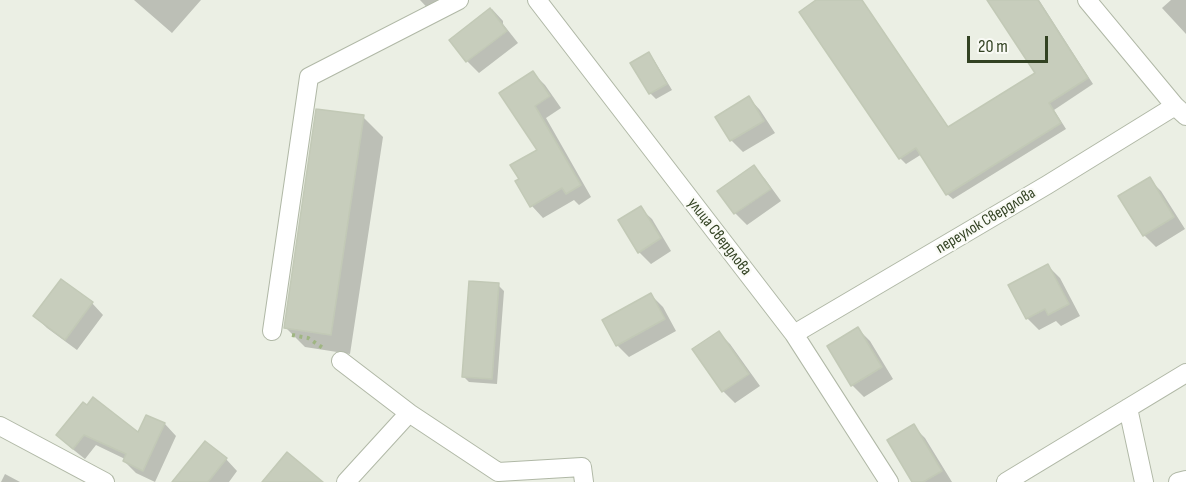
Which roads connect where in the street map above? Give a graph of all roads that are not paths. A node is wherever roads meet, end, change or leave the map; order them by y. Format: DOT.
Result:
graph roads {
  1 [pos="459,0"];
  2 [pos="537,0"];
  3 [pos="1087,0"];
  4 [pos="1181,111"];
  5 [pos="272,331"];
  6 [pos="794,334"];
  7 [pos="341,361"];
  8 [pos="1186,373"];
  9 [pos="1128,408"];
  10 [pos="409,413"];
  11 [pos="0,426"];
  12 [pos="1186,480"];
  13 [pos="105,482"];
  14 [pos="346,482"];
  15 [pos="584,482"];
  16 [pos="889,482"];
  17 [pos="1006,482"];
  18 [pos="1144,482"];
  19 [pos="1178,482"];
  1 -- 5 [label="street"];
  2 -- 6 [label="street, улица Свердлова"];
  3 -- 4 [label="street, переулок Свердлова"];
  4 -- 6 [label="street, переулок Свердлова"];
  6 -- 16 [label="street, улица Свердлова"];
  7 -- 10 [label="street"];
  8 -- 9 [label="street"];
  9 -- 17 [label="street"];
  9 -- 18 [label="street"];
  10 -- 14 [label="street"];
  10 -- 15 [label="street"];
  11 -- 13 [label="street"];
  12 -- 19 [label="street"];
}
